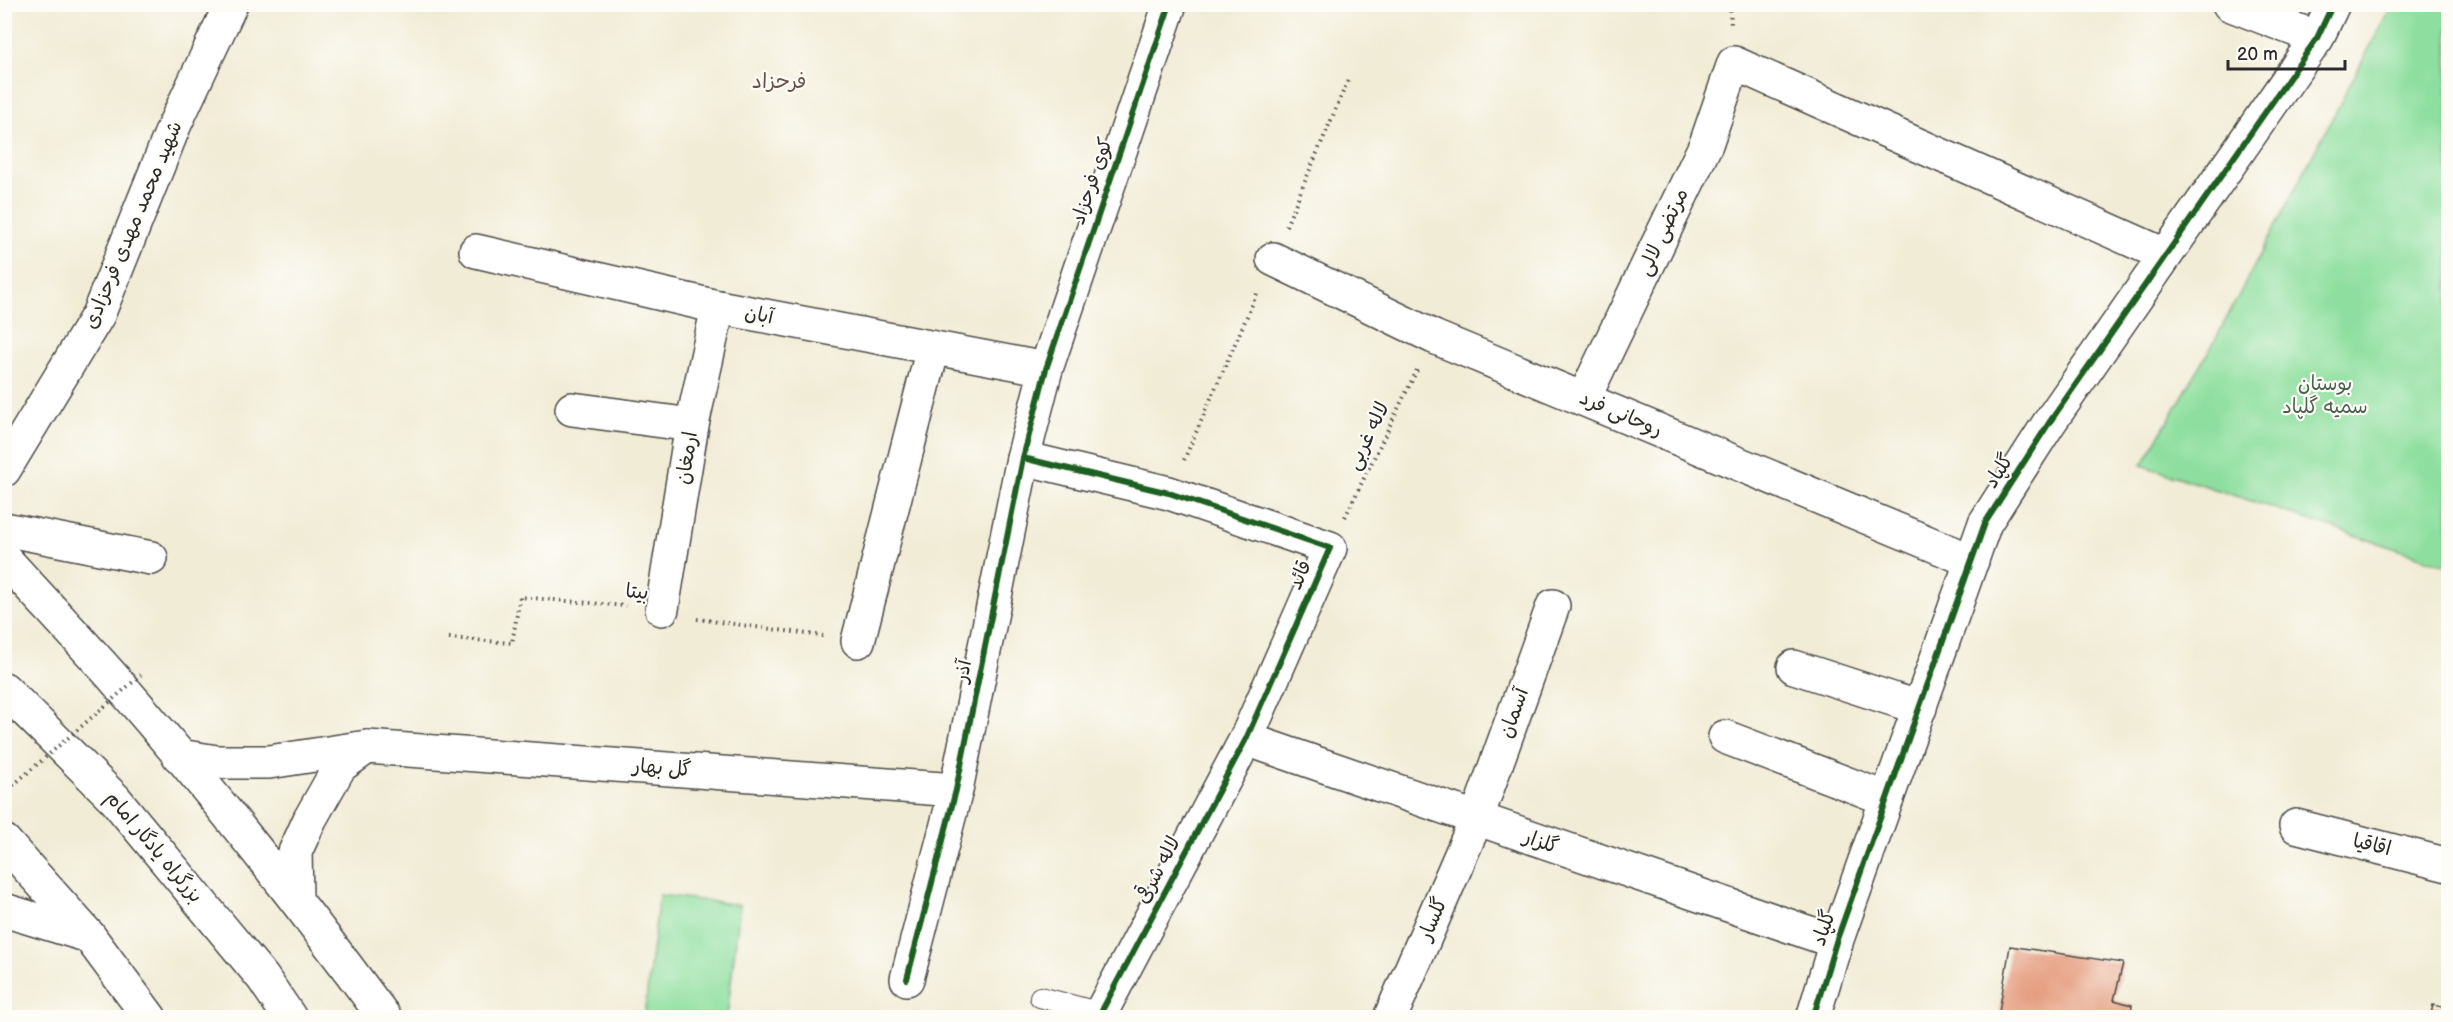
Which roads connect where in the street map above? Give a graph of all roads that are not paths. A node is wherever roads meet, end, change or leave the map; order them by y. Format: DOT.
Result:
graph roads {
  1 [pos="231,4"];
  2 [pos="1170,4"];
  3 [pos="2229,4"];
  4 [pos="2333,4"];
  5 [pos="2317,38"];
  6 [pos="476,251"];
  7 [pos="2165,255"];
  8 [pos="1273,259"];
  9 [pos="718,308"];
  10 [pos="933,348"];
  11 [pos="1046,369"];
  12 [pos="1584,398"];
  13 [pos="572,410"];
  14 [pos="692,426"];
  15 [pos="1023,458"];
  16 [pos="4,470"];
  17 [pos="4,529"];
  18 [pos="4,558"];
  19 [pos="151,558"];
  20 [pos="1972,561"];
  21 [pos="1553,606"];
  22 [pos="662,609"];
  23 [pos="858,641"];
  24 [pos="1794,667"];
  25 [pos="4,689"];
  26 [pos="1920,708"];
  27 [pos="1725,737"];
  28 [pos="1246,739"];
  29 [pos="367,747"];
  30 [pos="179,756"];
  31 [pos="956,790"];
  32 [pos="1887,799"];
  33 [pos="1476,820"];
  34 [pos="2296,826"];
  35 [pos="4,841"];
  36 [pos="2448,865"];
  37 [pos="296,898"];
  38 [pos="4,910"];
  39 [pos="89,936"];
  40 [pos="1836,942"];
  41 [pos="907,980"];
  42 [pos="1040,997"];
  43 [pos="1100,1015"];
  44 [pos="150,1017"];
  45 [pos="290,1017"];
  46 [pos="385,1017"];
  47 [pos="1390,1017"];
  48 [pos="1813,1017"];
  1 -- 16 [label="main road, شهید محمد مهدی فرحزادی"];
  2 -- 11 [label="main road, کوی فرحزاد"];
  3 -- 5 [label="main road"];
  4 -- 5 [label="main road, گلپاد"];
  5 -- 7 [label="main road, گلپاد"];
  6 -- 9 [label="main road, آبان"];
  7 -- 12 [label="main road, مرتضی لالی"];
  7 -- 20 [label="main road, گلپاد"];
  8 -- 12 [label="main road, روحانی فرد"];
  9 -- 10 [label="main road, آبان"];
  9 -- 14 [label="main road, ارمغان"];
  10 -- 11 [label="main road, آبان"];
  10 -- 23 [label="main road"];
  11 -- 15 [label="main road, آذر"];
  12 -- 20 [label="main road, روحانی فرد"];
  13 -- 14 [label="main road"];
  14 -- 22 [label="main road, ارمغان"];
  15 -- 28 [label="main road, قائد"];
  15 -- 31 [label="main road, آذر"];
  17 -- 19 [label="main road"];
  18 -- 30 [label="main road"];
  20 -- 26 [label="main road, گلپاد"];
  21 -- 33 [label="main road, آسمان"];
  24 -- 26 [label="main road"];
  25 -- 45 [label="main road, بزرگراه یادگار امام"];
  26 -- 32 [label="main road, گلپاد"];
  27 -- 32 [label="main road"];
  28 -- 33 [label="main road, گلزار"];
  28 -- 43 [label="main road, لاله شرقی"];
  29 -- 30 [label="main road, گل بهار"];
  29 -- 31 [label="main road, گل بهار"];
  29 -- 37 [label="main road"];
  30 -- 37 [label="main road"];
  31 -- 41 [label="main road, آذر"];
  32 -- 40 [label="main road, گلپاد"];
  33 -- 40 [label="main road, گلزار"];
  33 -- 47 [label="main road, گلسار"];
  34 -- 36 [label="main road, اقاقیا"];
  35 -- 39 [label="main road"];
  37 -- 46 [label="main road"];
  38 -- 39 [label="main road"];
  39 -- 44 [label="main road"];
  40 -- 48 [label="main road, گلپاد"];
  42 -- 43 [label="lane"];
}
